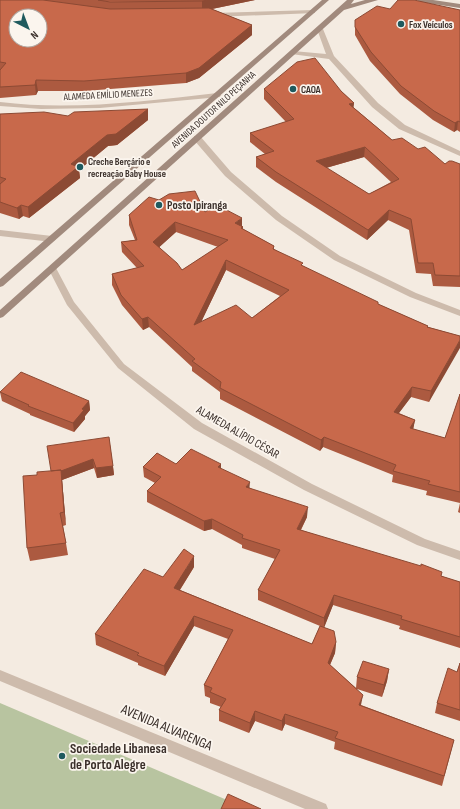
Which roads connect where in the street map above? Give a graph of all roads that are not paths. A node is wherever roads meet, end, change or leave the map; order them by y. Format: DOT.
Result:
graph roads {
  1 [pos="326,0"];
  2 [pos="351,0"];
  3 [pos="375,0"];
  4 [pos="420,0"];
  5 [pos="454,0"];
  6 [pos="319,3"];
  7 [pos="460,5"];
  8 [pos="313,12"];
  9 [pos="338,12"];
  10 [pos="206,15"];
  11 [pos="320,28"];
  12 [pos="293,53"];
  13 [pos="331,57"];
  14 [pos="217,95"];
  15 [pos="0,104"];
  16 [pos="197,138"];
  17 [pos="460,154"];
  18 [pos="0,234"];
  19 [pos="52,239"];
  20 [pos="52,268"];
  21 [pos="0,284"];
  22 [pos="460,313"];
  23 [pos="0,315"];
  24 [pos="460,556"];
  25 [pos="0,675"];
  26 [pos="321,809"];
  1 -- 6 [label="main road, AVENIDA DOUTOR NILO PEÇANHA"];
  2 -- 9 [label="main road, AVENIDA DOUTOR NILO PEÇANHA"];
  3 -- 9 [label="main road"];
  4 -- 7 [label="main road"];
  5 -- 7 [label="main road"];
  6 -- 8 [label="main road, AVENIDA DOUTOR NILO PEÇANHA"];
  8 -- 10 [label="street"];
  8 -- 14 [label="main road, AVENIDA DOUTOR NILO PEÇANHA"];
  9 -- 11 [label="main road, AVENIDA DOUTOR NILO PEÇANHA"];
  11 -- 12 [label="main road, AVENIDA DOUTOR NILO PEÇANHA"];
  11 -- 13 [label="street"];
  12 -- 13 [label="street"];
  12 -- 16 [label="main road, AVENIDA DOUTOR NILO PEÇANHA"];
  13 -- 17 [label="street"];
  14 -- 15 [label="street, ALAMEDA EMÍLIO MENEZES"];
  14 -- 19 [label="main road, AVENIDA DOUTOR NILO PEÇANHA"];
  16 -- 20 [label="main road, AVENIDA DOUTOR NILO PEÇANHA"];
  16 -- 22 [label="street"];
  18 -- 19 [label="street"];
  19 -- 21 [label="main road, AVENIDA DOUTOR NILO PEÇANHA"];
  20 -- 23 [label="main road, AVENIDA DOUTOR NILO PEÇANHA"];
  20 -- 24 [label="street, ALAMEDA ALÍPIO CÉSAR"];
  25 -- 26 [label="street, AVENIDA ALVARENGA"];
}
